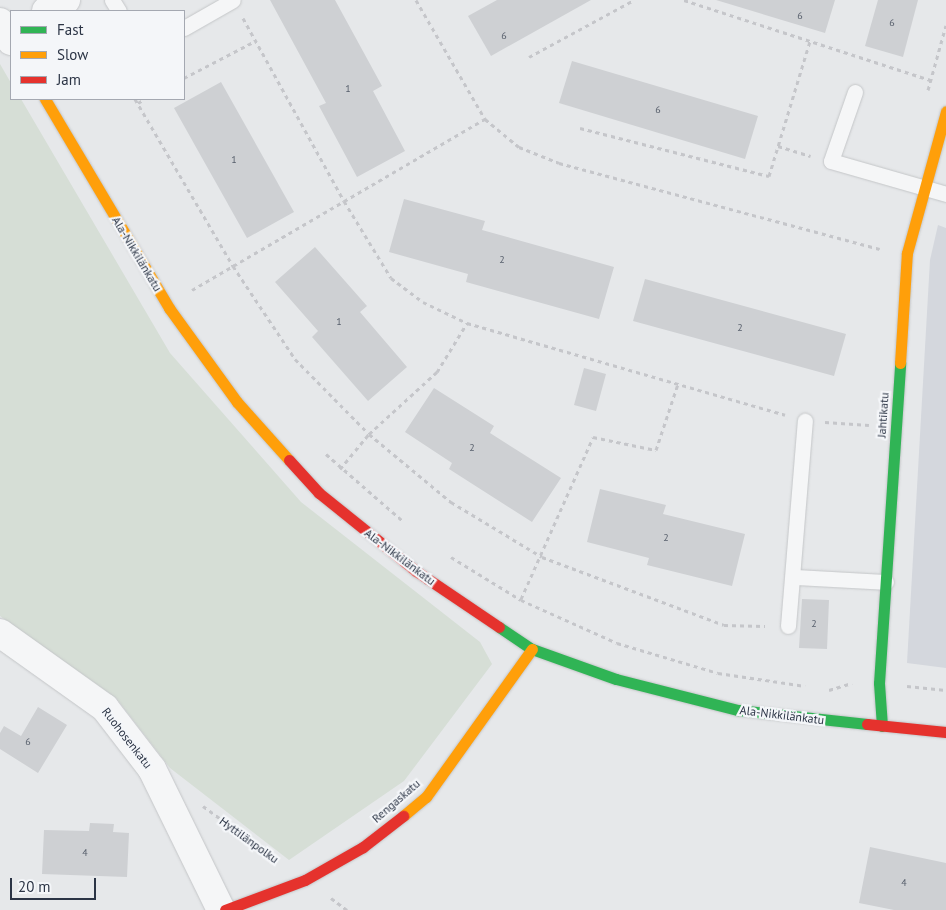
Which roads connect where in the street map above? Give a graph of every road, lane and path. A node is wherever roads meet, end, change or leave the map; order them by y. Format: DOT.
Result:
graph roads {
  1 [pos="66,0"];
  2 [pos="233,0"];
  3 [pos="416,0"];
  4 [pos="634,0"];
  5 [pos="684,0"];
  6 [pos="48,10"];
  7 [pos="185,27"];
  8 [pos="255,41"];
  9 [pos="810,41"];
  10 [pos="529,57"];
  11 [pos="185,77"];
  12 [pos="930,80"];
  13 [pos="855,92"];
  14 [pos="46,100"];
  15 [pos="136,100"];
  16 [pos="143,100"];
  17 [pos="138,103"];
  18 [pos="946,111"];
  19 [pos="485,118"];
  20 [pos="580,128"];
  21 [pos="778,146"];
  22 [pos="831,161"];
  23 [pos="925,189"];
  24 [pos="946,194"];
  25 [pos="344,201"];
  26 [pos="888,252"];
  27 [pos="233,266"];
  28 [pos="185,283"];
  29 [pos="190,292"];
  30 [pos="196,299"];
  31 [pos="468,323"];
  32 [pos="678,384"];
  33 [pos="805,421"];
  34 [pos="878,426"];
  35 [pos="369,434"];
  36 [pos="319,447"];
  37 [pos="340,468"];
  38 [pos="407,524"];
  39 [pos="446,554"];
  40 [pos="542,557"];
  41 [pos="794,577"];
  42 [pos="886,582"];
  43 [pos="520,600"];
  44 [pos="788,626"];
  45 [pos="0,633"];
  46 [pos="532,649"];
  47 [pos="879,683"];
  48 [pos="812,687"];
  49 [pos="821,688"];
  50 [pos="946,690"];
  51 [pos="882,726"];
  52 [pos="946,732"];
  53 [pos="200,804"];
  54 [pos="305,880"];
  55 [pos="221,910"];
  56 [pos="225,910"];
  57 [pos="347,910"];
  1 -- 6 [label="street"];
  2 -- 7 [label="lane"];
  2 -- 8 [label="path"];
  3 -- 19 [label="path"];
  4 -- 10 [label="path"];
  5 -- 9 [label="path"];
  8 -- 11 [label="path"];
  8 -- 25 [label="path"];
  9 -- 12 [label="path"];
  9 -- 21 [label="path"];
  13 -- 22 [label="lane"];
  14 -- 46 [label="street, Ala-Nikkilänkatu"];
  15 -- 17 [label="path"];
  16 -- 17 [label="path"];
  17 -- 27 [label="path"];
  18 -- 23 [label="street, Jahtikatu"];
  19 -- 25 [label="path"];
  19 -- 26 [label="path"];
  20 -- 21 [label="path"];
  21 -- 22 [label="path"];
  22 -- 23 [label="lane"];
  23 -- 24 [label="lane"];
  23 -- 42 [label="street, Jahtikatu"];
  25 -- 27 [label="path"];
  25 -- 31 [label="path"];
  27 -- 29 [label="path"];
  27 -- 35 [label="path"];
  28 -- 29 [label="path"];
  29 -- 30 [label="path"];
  31 -- 32 [label="path"];
  31 -- 35 [label="path"];
  32 -- 33 [label="path"];
  32 -- 40 [label="path"];
  33 -- 34 [label="path"];
  33 -- 41 [label="lane"];
  35 -- 37 [label="path"];
  35 -- 40 [label="path"];
  36 -- 37 [label="path"];
  37 -- 38 [label="path"];
  39 -- 43 [label="path"];
  40 -- 43 [label="path"];
  40 -- 44 [label="path"];
  41 -- 42 [label="lane"];
  41 -- 44 [label="lane"];
  42 -- 47 [label="street, Jahtikatu"];
  43 -- 48 [label="path"];
  45 -- 55 [label="street, Ruohosenkatu"];
  46 -- 51 [label="street, Ala-Nikkilänkatu"];
  46 -- 54 [label="street, Rengaskatu"];
  47 -- 49 [label="path"];
  47 -- 50 [label="path"];
  47 -- 51 [label="street, Jahtikatu"];
  51 -- 52 [label="street, Ala-Nikkilänkatu"];
  53 -- 54 [label="path, Hyttilänpolku"];
  54 -- 56 [label="street, Rengaskatu"];
  54 -- 57 [label="path, Hyttilänpolku"];
}
